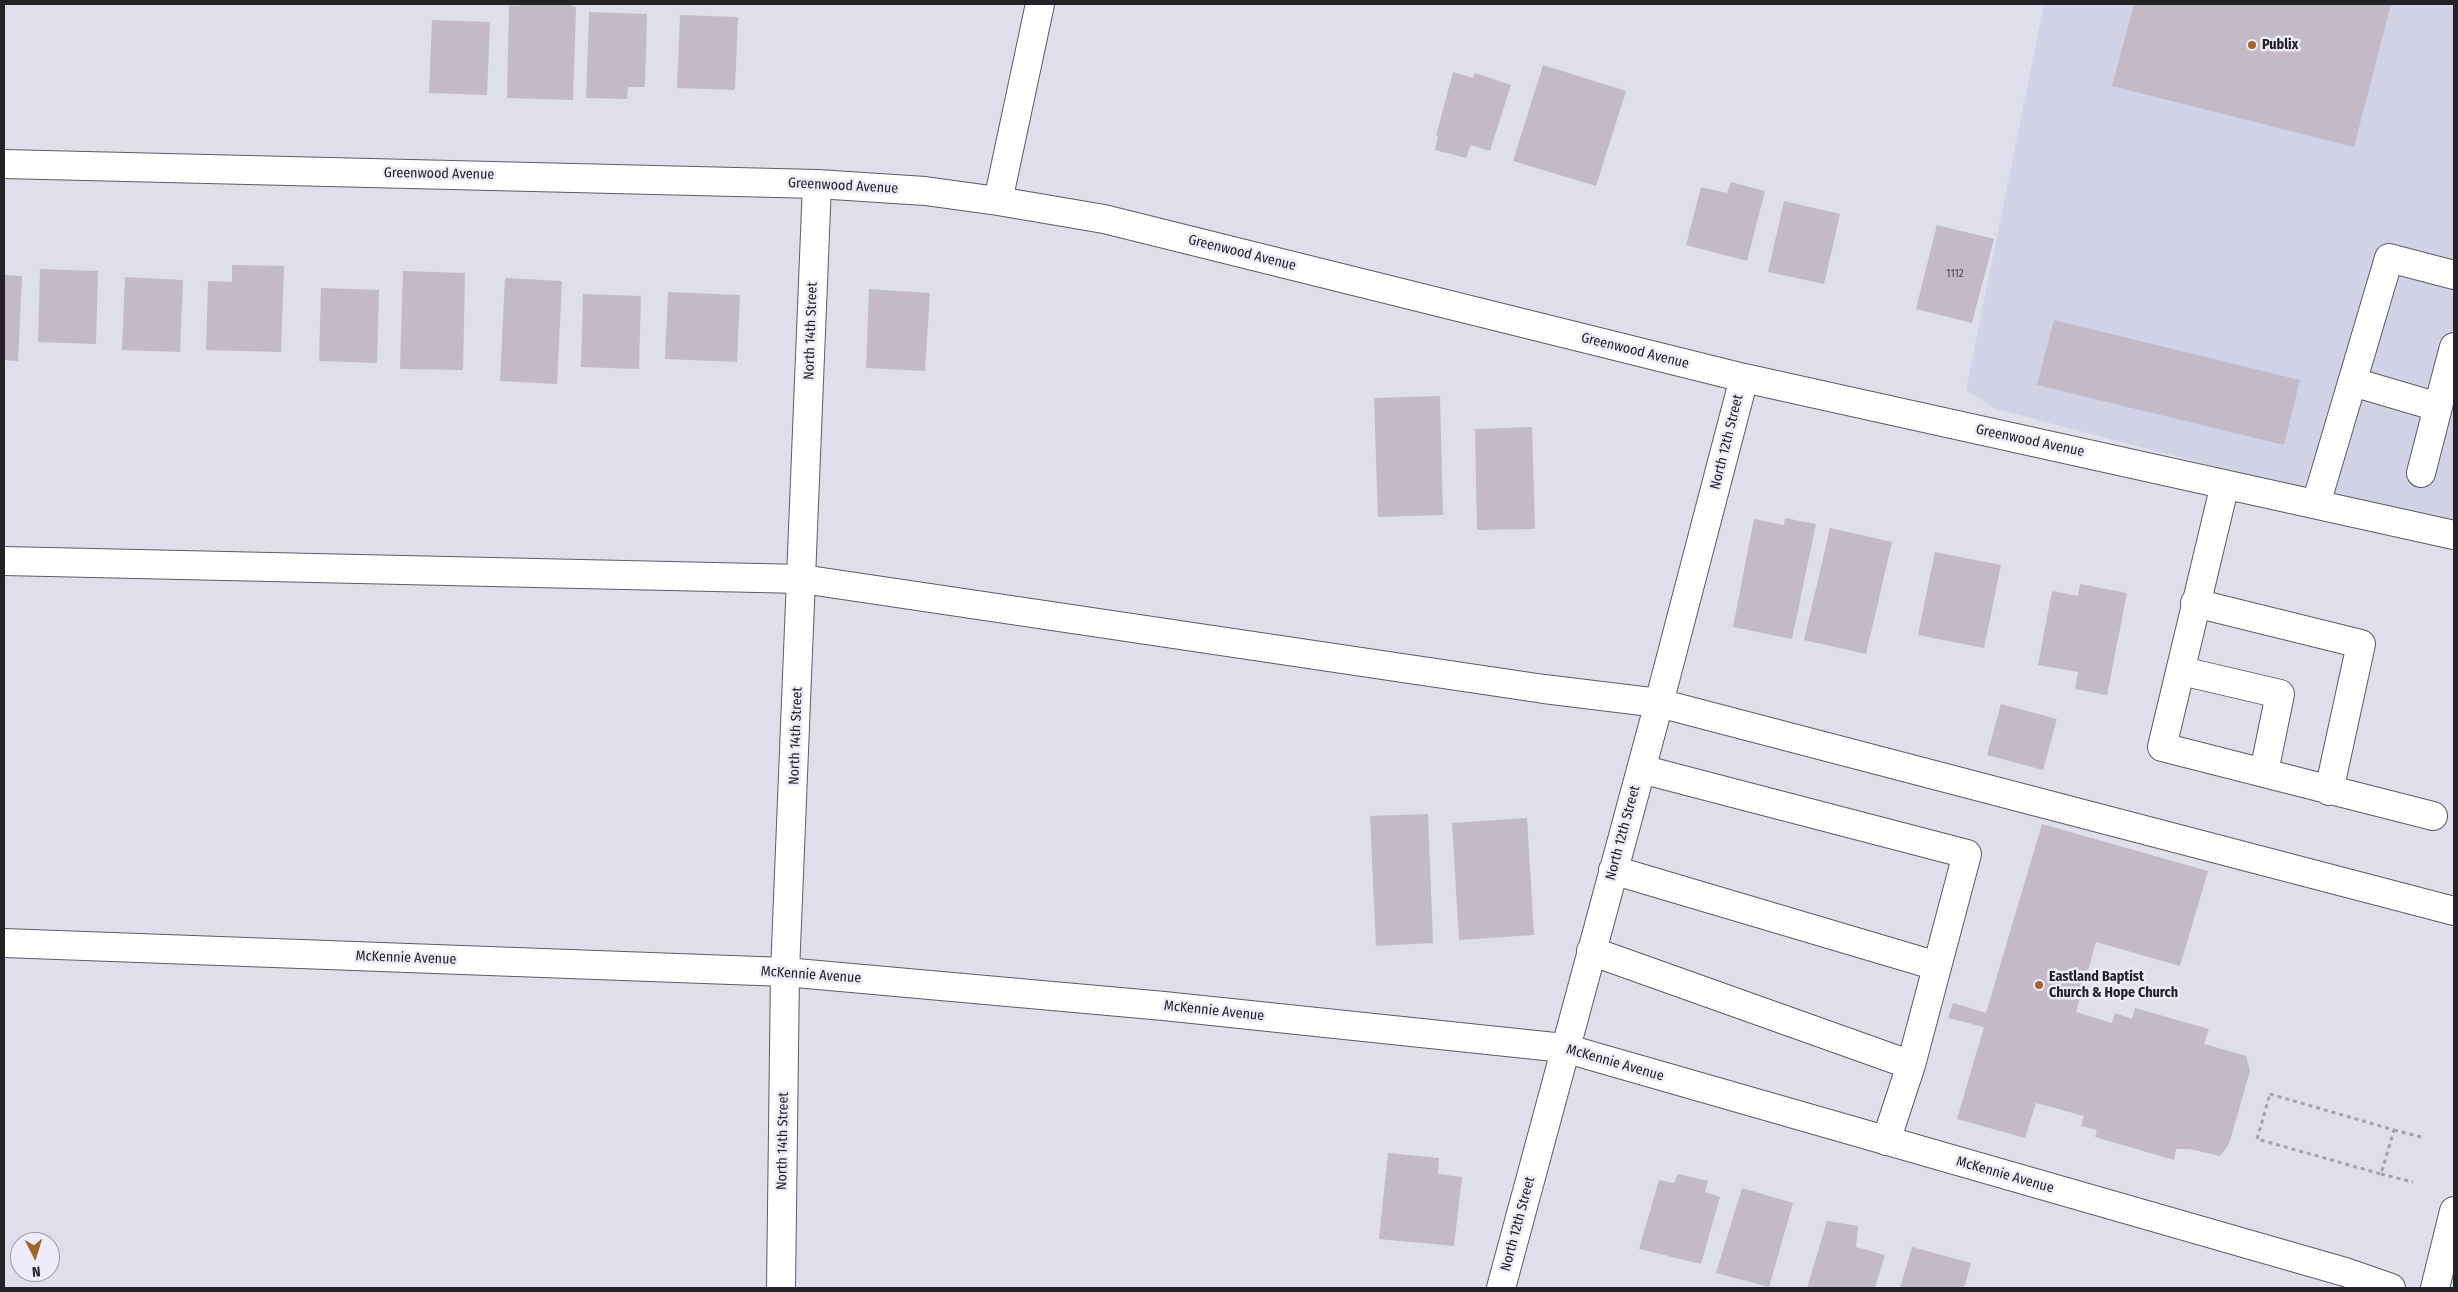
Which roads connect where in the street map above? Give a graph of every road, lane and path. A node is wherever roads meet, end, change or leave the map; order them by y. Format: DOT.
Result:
graph roads {
  1 [pos="1040,4"];
  2 [pos="4,164"];
  3 [pos="817,184"];
  4 [pos="998,201"];
  5 [pos="2454,275"];
  6 [pos="2454,347"];
  7 [pos="1744,378"];
  8 [pos="2353,382"];
  9 [pos="2438,407"];
  10 [pos="2421,473"];
  11 [pos="2225,484"];
  12 [pos="2316,504"];
  13 [pos="2454,535"];
  14 [pos="4,562"];
  15 [pos="802,579"];
  16 [pos="2195,604"];
  17 [pos="2182,671"];
  18 [pos="1659,703"];
  19 [pos="1641,769"];
  20 [pos="2264,772"];
  21 [pos="2329,791"];
  22 [pos="2433,816"];
  23 [pos="1613,870"];
  24 [pos="2454,911"];
  25 [pos="4,943"];
  26 [pos="1591,951"];
  27 [pos="1937,966"];
  28 [pos="786,972"];
  29 [pos="1564,1048"];
  30 [pos="1911,1064"];
  31 [pos="2394,1130"];
  32 [pos="2425,1138"];
  33 [pos="1886,1140"];
  34 [pos="2381,1174"];
  35 [pos="2413,1182"];
  36 [pos="2454,1212"];
  37 [pos="781,1288"];
  38 [pos="1501,1288"];
  39 [pos="2391,1288"];
  40 [pos="2435,1288"];
  1 -- 4 [label="street"];
  2 -- 3 [label="street, Greenwood Avenue"];
  3 -- 4 [label="street, Greenwood Avenue"];
  3 -- 15 [label="street, North 14th Street"];
  4 -- 7 [label="street, Greenwood Avenue"];
  5 -- 8 [label="street"];
  6 -- 9 [label="street"];
  7 -- 11 [label="street, Greenwood Avenue"];
  7 -- 18 [label="street, North 12th Street"];
  8 -- 9 [label="street"];
  8 -- 12 [label="street"];
  9 -- 10 [label="street"];
  11 -- 12 [label="street, Greenwood Avenue"];
  11 -- 16 [label="street"];
  12 -- 13 [label="street, Greenwood Avenue"];
  14 -- 15 [label="street"];
  15 -- 18 [label="street"];
  15 -- 28 [label="street, North 14th Street"];
  16 -- 17 [label="street"];
  16 -- 21 [label="street"];
  17 -- 20 [label="street"];
  17 -- 20 [label="street"];
  18 -- 19 [label="street, North 12th Street"];
  18 -- 24 [label="street"];
  19 -- 23 [label="street, North 12th Street"];
  19 -- 27 [label="street"];
  20 -- 21 [label="street"];
  21 -- 22 [label="street"];
  23 -- 26 [label="street, North 12th Street"];
  23 -- 27 [label="street"];
  25 -- 28 [label="street, McKennie Avenue"];
  26 -- 29 [label="street, North 12th Street"];
  26 -- 30 [label="street"];
  27 -- 30 [label="street"];
  28 -- 29 [label="street, McKennie Avenue"];
  28 -- 37 [label="street, North 14th Street"];
  29 -- 33 [label="street, McKennie Avenue"];
  29 -- 38 [label="street, North 12th Street"];
  30 -- 33 [label="street"];
  31 -- 32 [label="path"];
  31 -- 34 [label="path"];
  31 -- 34 [label="path"];
  33 -- 39 [label="street, McKennie Avenue"];
  34 -- 35 [label="path"];
  36 -- 40 [label="street"];
}
